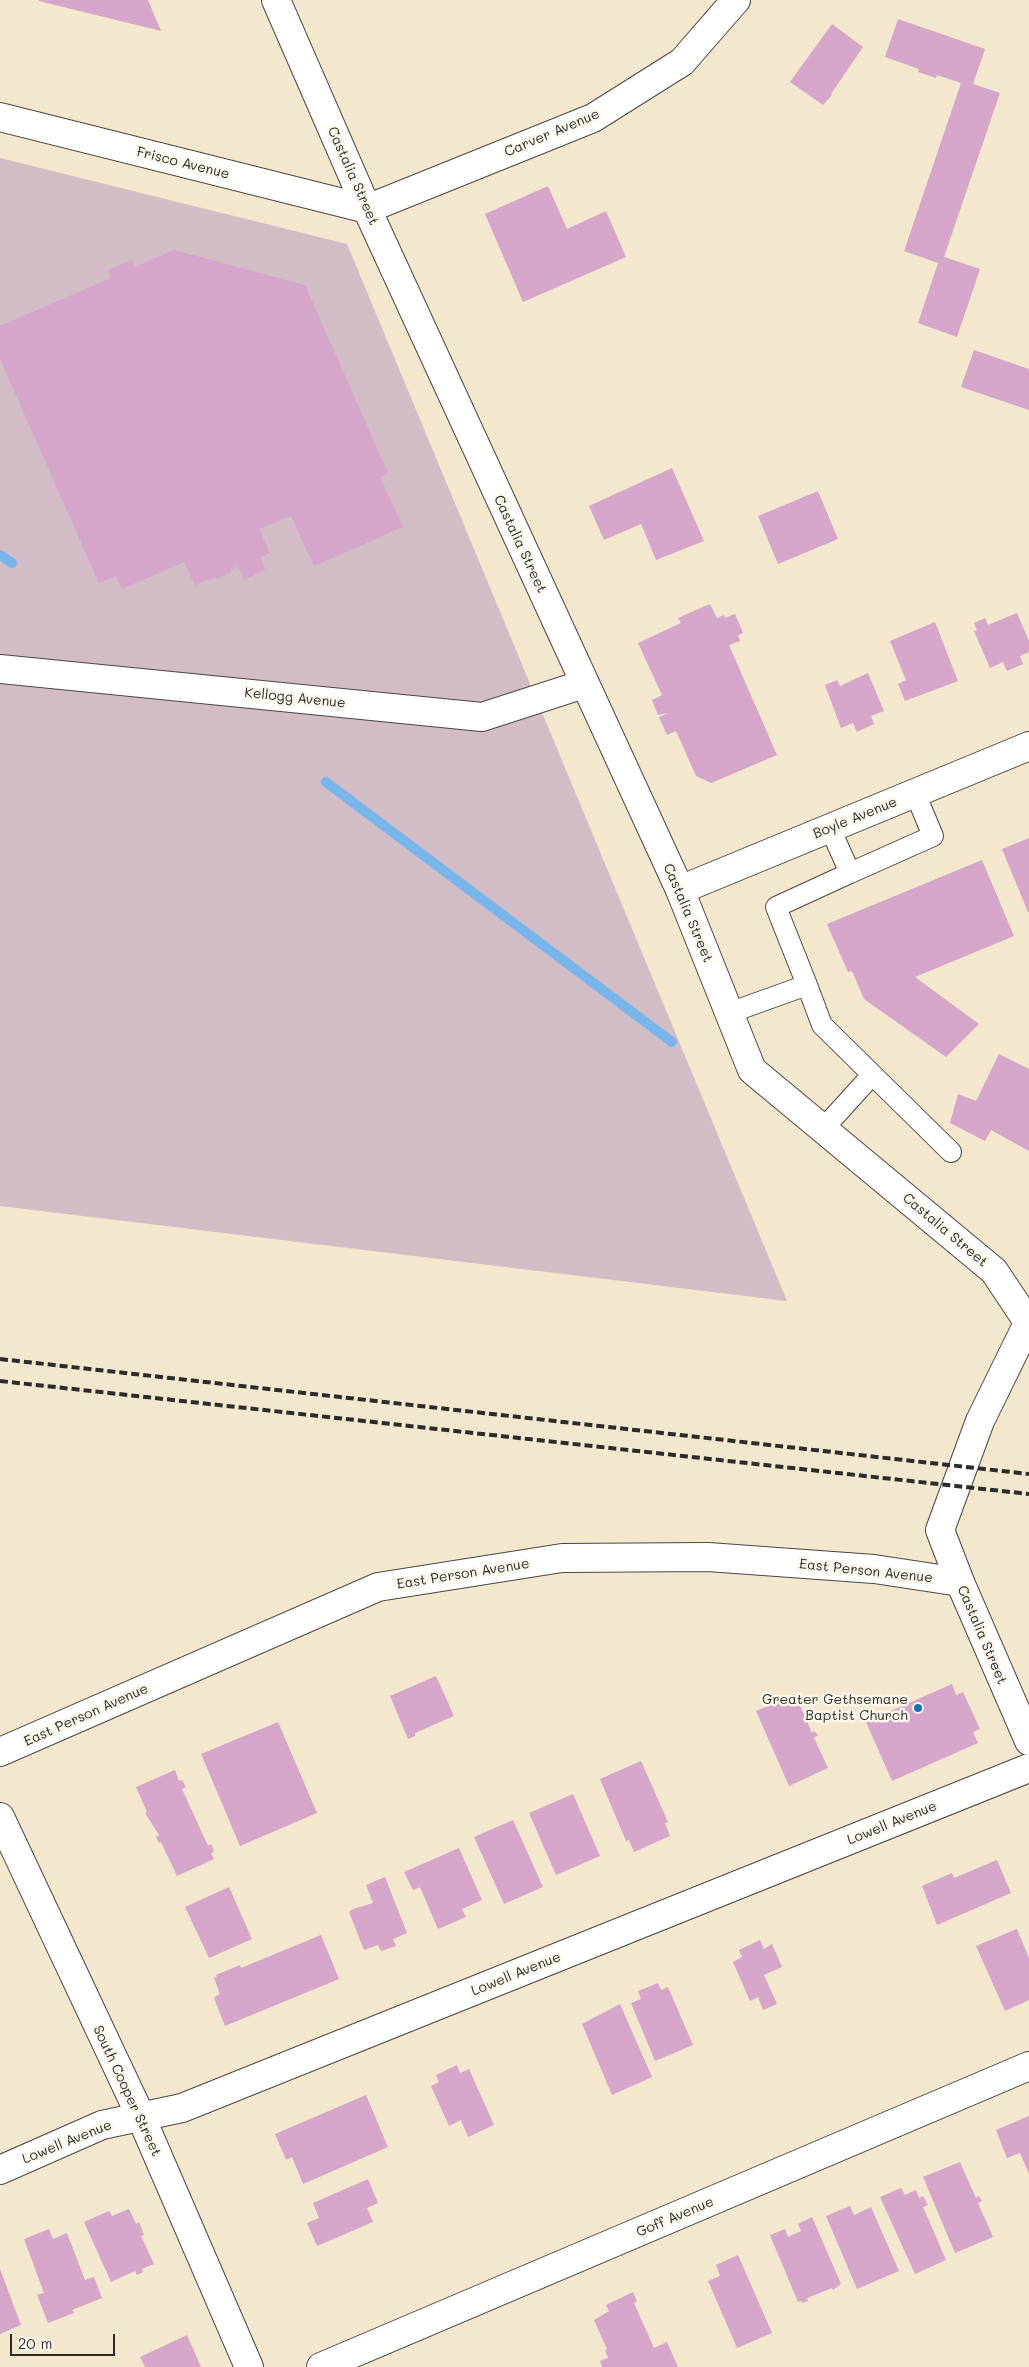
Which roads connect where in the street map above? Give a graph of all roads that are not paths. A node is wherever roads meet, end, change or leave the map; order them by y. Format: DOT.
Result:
graph roads {
  1 [pos="276,0"];
  2 [pos="736,0"];
  3 [pos="0,117"];
  4 [pos="367,209"];
  5 [pos="0,669"];
  6 [pos="584,684"];
  7 [pos="1029,746"];
  8 [pos="915,794"];
  9 [pos="830,828"];
  10 [pos="850,873"];
  11 [pos="680,890"];
  12 [pos="807,985"];
  13 [pos="729,1013"];
  14 [pos="872,1075"];
  15 [pos="823,1129"];
  16 [pos="951,1152"];
  17 [pos="1029,1321"];
  18 [pos="960,1582"];
  19 [pos="1029,1742"];
  20 [pos="0,1752"];
  21 [pos="1029,1768"];
  22 [pos="0,1817"];
  23 [pos="1029,2066"];
  24 [pos="141,2117"];
  25 [pos="0,2170"];
  26 [pos="249,2367"];
  27 [pos="321,2367"];
  1 -- 4 [label="street, Castalia Street"];
  2 -- 4 [label="street, Carver Avenue"];
  3 -- 4 [label="street, Frisco Avenue"];
  4 -- 6 [label="street, Castalia Street"];
  5 -- 6 [label="street, Kellogg Avenue"];
  6 -- 11 [label="street, Castalia Street"];
  7 -- 8 [label="street, Boyle Avenue"];
  8 -- 9 [label="street, Boyle Avenue"];
  8 -- 10 [label="lane"];
  9 -- 10 [label="lane"];
  9 -- 11 [label="street, Boyle Avenue"];
  10 -- 12 [label="lane"];
  11 -- 13 [label="street, Castalia Street"];
  12 -- 13 [label="lane"];
  12 -- 14 [label="lane"];
  13 -- 15 [label="street, Castalia Street"];
  14 -- 15 [label="lane"];
  14 -- 16 [label="lane"];
  15 -- 17 [label="street, Castalia Street"];
  17 -- 18 [label="street, Castalia Street"];
  18 -- 19 [label="street, Castalia Street"];
  18 -- 20 [label="street, East Person Avenue"];
  21 -- 24 [label="street, Lowell Avenue"];
  22 -- 24 [label="street, South Cooper Street"];
  23 -- 27 [label="street, Goff Avenue"];
  24 -- 25 [label="street, Lowell Avenue"];
  24 -- 26 [label="street, South Cooper Street"];
}
